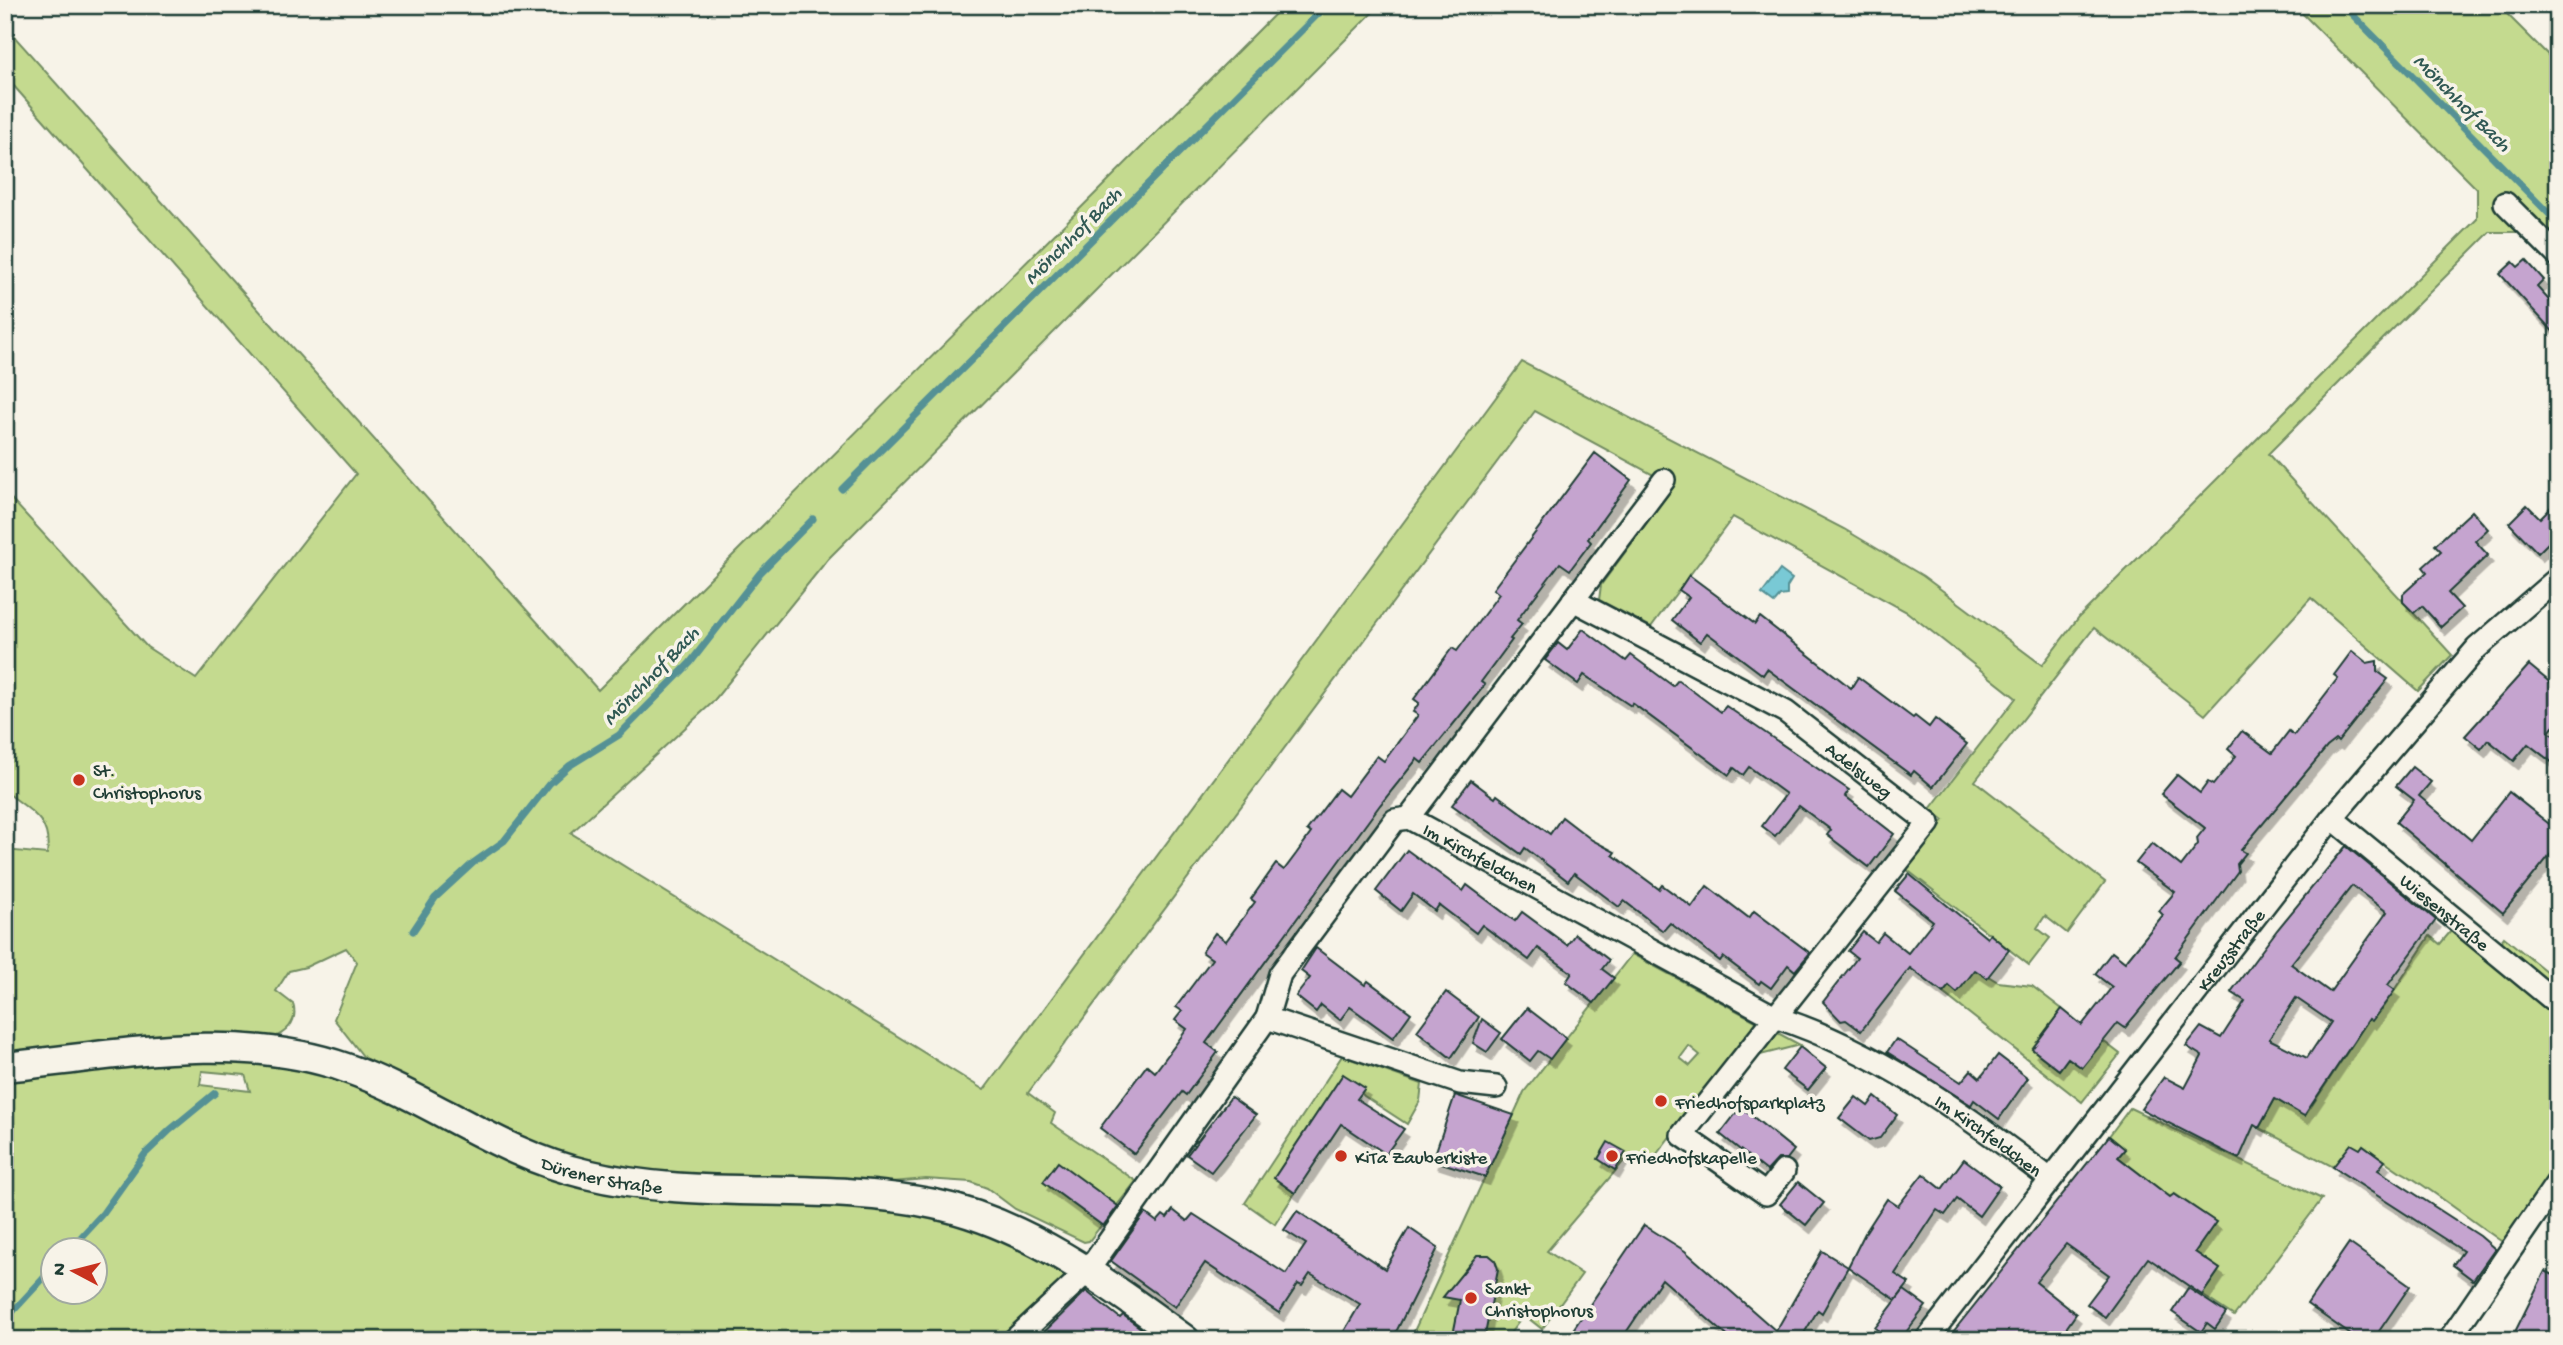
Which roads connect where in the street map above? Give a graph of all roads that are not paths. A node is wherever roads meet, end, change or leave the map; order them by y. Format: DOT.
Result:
graph roads {
  1 [pos="2505,203"];
  2 [pos="2558,256"];
  3 [pos="1664,480"];
  4 [pos="2558,578"];
  5 [pos="1573,600"];
  6 [pos="1409,818"];
  7 [pos="2332,818"];
  8 [pos="2558,1004"];
  9 [pos="1774,1017"];
  10 [pos="1268,1018"];
  11 [pos="5,1067"];
  12 [pos="1496,1087"];
  13 [pos="1784,1171"];
  14 [pos="2050,1179"];
  15 [pos="2558,1181"];
  16 [pos="1087,1272"];
  17 [pos="1014,1340"];
  18 [pos="1185,1340"];
  19 [pos="1926,1340"];
  20 [pos="2449,1340"];
  1 -- 2 [label="street"];
  3 -- 5 [label="street"];
  4 -- 7 [label="street, Kreuzstraße"];
  5 -- 6 [label="street"];
  5 -- 9 [label="street, Adelsweg"];
  6 -- 9 [label="street, Im Kirchfeldchen"];
  6 -- 10 [label="street, Im Kirchfeldchen"];
  7 -- 8 [label="street, Wiesenstraße"];
  7 -- 14 [label="street, Kreuzstraße"];
  9 -- 13 [label="street"];
  9 -- 14 [label="street, Im Kirchfeldchen"];
  10 -- 12 [label="street"];
  10 -- 16 [label="street, Im Kirchfeldchen"];
  11 -- 16 [label="street, Dürener Straße"];
  14 -- 19 [label="street, Kreuzstraße"];
  15 -- 20 [label="street"];
  16 -- 17 [label="street, Im Kirchfeldchen"];
  16 -- 18 [label="street, Dürener Straße"];
}
